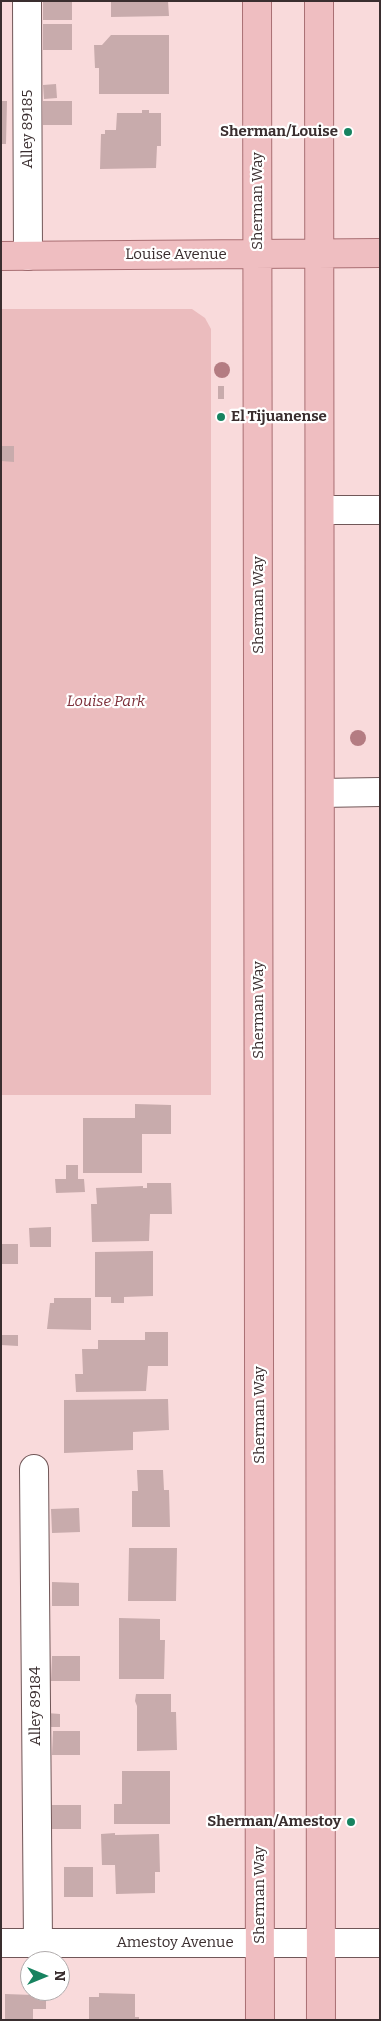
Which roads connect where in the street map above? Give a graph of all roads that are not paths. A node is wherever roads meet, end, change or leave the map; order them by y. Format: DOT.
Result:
graph roads {
  1 [pos="27,1"];
  2 [pos="257,1"];
  3 [pos="319,1"];
  4 [pos="258,254"];
  5 [pos="320,254"];
  6 [pos="380,254"];
  7 [pos="1,256"];
  8 [pos="28,256"];
  9 [pos="320,510"];
  10 [pos="380,510"];
  11 [pos="380,792"];
  12 [pos="320,793"];
  13 [pos="34,1468"];
  14 [pos="1,1943"];
  15 [pos="38,1943"];
  16 [pos="260,1943"];
  17 [pos="321,1943"];
  18 [pos="380,1943"];
  19 [pos="260,2020"];
  20 [pos="321,2020"];
  1 -- 8 [label="street, Alley 89185"];
  2 -- 4 [label="main road, Sherman Way"];
  3 -- 5 [label="main road"];
  4 -- 5 [label="main road, Louise Avenue"];
  4 -- 8 [label="main road, Louise Avenue"];
  4 -- 16 [label="main road, Sherman Way"];
  5 -- 6 [label="main road, Louise Avenue"];
  5 -- 9 [label="main road"];
  7 -- 8 [label="main road, Louise Avenue"];
  9 -- 10 [label="street"];
  9 -- 12 [label="main road"];
  11 -- 12 [label="street"];
  12 -- 17 [label="main road"];
  13 -- 15 [label="street, Alley 89184"];
  14 -- 15 [label="street, Amestoy Avenue"];
  15 -- 16 [label="street, Amestoy Avenue"];
  16 -- 17 [label="street, Amestoy Avenue"];
  16 -- 19 [label="main road, Sherman Way"];
  17 -- 18 [label="street, Amestoy Avenue"];
  17 -- 20 [label="main road"];
}
